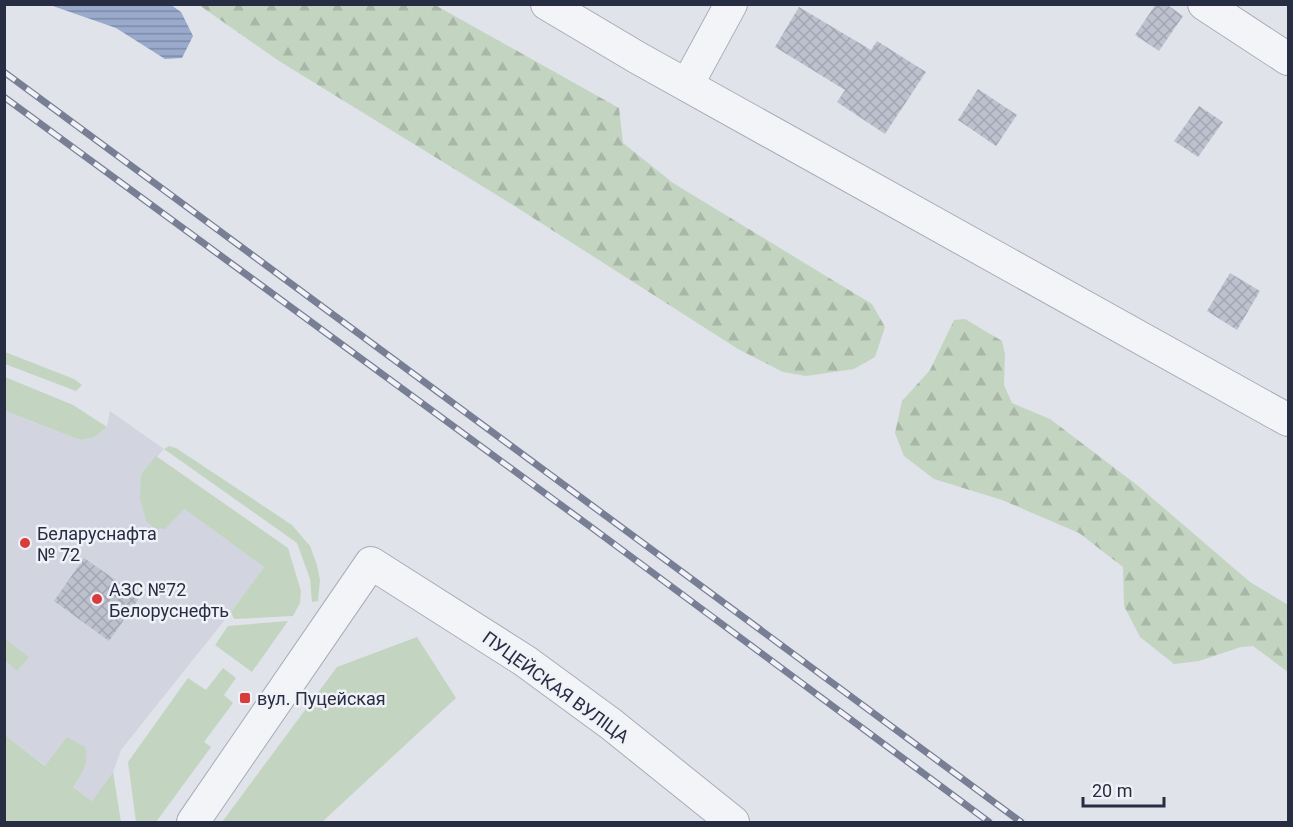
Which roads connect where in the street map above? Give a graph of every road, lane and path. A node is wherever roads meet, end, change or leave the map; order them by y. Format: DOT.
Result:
graph roads {
  1 [pos="547,4"];
  2 [pos="731,4"];
  3 [pos="1204,4"];
  4 [pos="1288,59"];
  5 [pos="687,85"];
  6 [pos="1288,420"];
  7 [pos="193,822"];
  8 [pos="733,822"];
  1 -- 5 [label="street"];
  2 -- 5 [label="street"];
  3 -- 4 [label="street"];
  5 -- 6 [label="street"];
  7 -- 8 [label="street, ПУЦЕЙСКАЯ ВУЛІЦА"];
}
